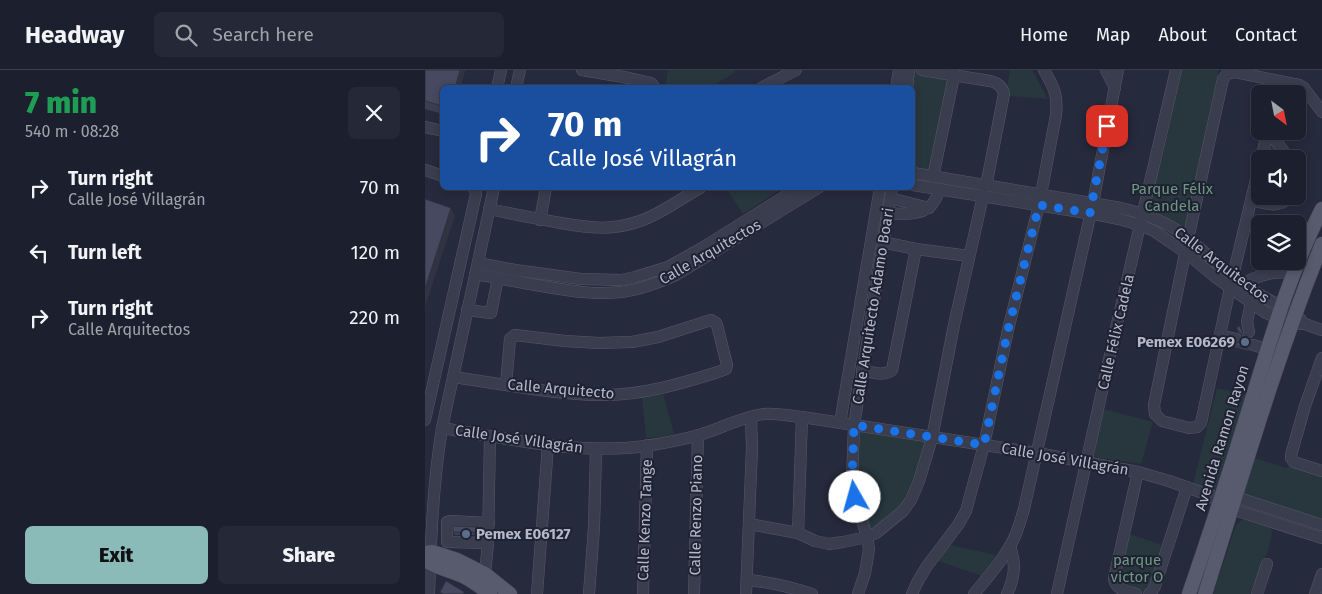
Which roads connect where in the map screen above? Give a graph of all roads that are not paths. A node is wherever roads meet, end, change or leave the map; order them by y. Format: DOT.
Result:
graph roads {
  1 [pos="501,70"];
  2 [pos="520,70"];
  3 [pos="581,70"];
  4 [pos="796,70"];
  5 [pos="899,70"];
  6 [pos="909,70"];
  7 [pos="922,70"];
  8 [pos="1044,70"];
  9 [pos="1106,70"];
  10 [pos="1119,70"];
  11 [pos="1176,70"];
  12 [pos="954,76"];
  13 [pos="498,85"];
  14 [pos="517,85"];
  15 [pos="653,85"];
  16 [pos="767,85"];
  17 [pos="896,85"];
  18 [pos="907,85"];
  19 [pos="1115,88"];
  20 [pos="1322,112"];
  21 [pos="425,127"];
  22 [pos="440,130"];
  23 [pos="1274,140"];
  24 [pos="1283,150"];
  25 [pos="425,170"];
  26 [pos="915,173"];
  27 [pos="440,175"];
  28 [pos="933,177"];
  29 [pos="915,185"];
  30 [pos="939,189"];
  31 [pos="474,190"];
  32 [pos="494,190"];
  33 [pos="546,190"];
  34 [pos="697,190"];
  35 [pos="796,190"];
  36 [pos="814,190"];
  37 [pos="880,190"];
  38 [pos="985,191"];
  39 [pos="891,193"];
  40 [pos="1040,200"];
  41 [pos="1251,200"];
  42 [pos="929,208"];
  43 [pos="1091,208"];
  44 [pos="1322,209"];
  45 [pos="489,210"];
  46 [pos="772,210"];
  47 [pos="887,213"];
  48 [pos="1142,219"];
  49 [pos="540,220"];
  50 [pos="1306,231"];
  51 [pos="1188,239"];
  52 [pos="883,242"];
  53 [pos="1322,244"];
  54 [pos="916,249"];
  55 [pos="1185,252"];
  56 [pos="969,256"];
  57 [pos="476,268"];
  58 [pos="1295,272"];
  59 [pos="1234,276"];
  60 [pos="498,278"];
  61 [pos="1244,283"];
  62 [pos="621,286"];
  63 [pos="1231,288"];
  64 [pos="1251,303"];
  65 [pos="467,310"];
  66 [pos="1279,313"];
  67 [pos="1297,321"];
  68 [pos="1322,330"];
  69 [pos="1249,332"];
  70 [pos="1220,335"];
  71 [pos="1236,339"];
  72 [pos="1253,345"];
  73 [pos="1267,349"];
  74 [pos="1322,358"];
  75 [pos="862,370"];
  76 [pos="453,377"];
  77 [pos="506,385"];
  78 [pos="751,417"];
  79 [pos="802,417"];
  80 [pos="425,420"];
  81 [pos="840,422"];
  82 [pos="854,425"];
  83 [pos="442,428"];
  84 [pos="698,435"];
  85 [pos="490,436"];
  86 [pos="932,438"];
  87 [pos="548,445"];
  88 [pos="984,445"];
  89 [pos="647,446"];
  90 [pos="596,449"];
  91 [pos="1037,452"];
  92 [pos="1087,461"];
  93 [pos="1322,471"];
  94 [pos="1138,472"];
  95 [pos="1187,487"];
  96 [pos="1224,500"];
  97 [pos="489,523"];
  98 [pos="749,524"];
  99 [pos="432,525"];
  100 [pos="447,525"];
  101 [pos="1322,525"];
  102 [pos="798,533"];
  103 [pos="867,537"];
  104 [pos="1322,538"];
  105 [pos="462,542"];
  106 [pos="488,543"];
  107 [pos="1010,546"];
  108 [pos="450,553"];
  109 [pos="428,561"];
  110 [pos="1267,564"];
  111 [pos="485,574"];
  112 [pos="1322,574"];
  113 [pos="747,580"];
  114 [pos="797,591"];
  115 [pos="429,594"];
  116 [pos="490,594"];
  117 [pos="510,594"];
  118 [pos="537,594"];
  119 [pos="589,594"];
  120 [pos="643,594"];
  121 [pos="694,594"];
  122 [pos="746,594"];
  123 [pos="812,594"];
  124 [pos="858,594"];
  125 [pos="912,594"];
  126 [pos="973,594"];
  127 [pos="1007,594"];
  128 [pos="1057,594"];
  129 [pos="1136,594"];
  130 [pos="1149,594"];
  131 [pos="1189,594"];
  132 [pos="1205,594"];
  133 [pos="1257,594"];
  134 [pos="1315,594"];
  1 -- 13 [label="street"];
  2 -- 14 [label="street"];
  3 -- 15 [label="street"];
  4 -- 16 [label="street"];
  5 -- 17 [label="street"];
  6 -- 18 [label="street"];
  7 -- 12 [label="street"];
  8 -- 40 [label="street"];
  9 -- 19 [label="street"];
  10 -- 19 [label="street"];
  11 -- 48 [label="street, Calle Félix Cadela"];
  12 -- 28 [label="street"];
  12 -- 38 [label="street"];
  19 -- 43 [label="street"];
  20 -- 51 [label="street"];
  21 -- 22 [label="street"];
  23 -- 24 [label="street"];
  25 -- 27 [label="street"];
  26 -- 28 [label="street, Calle Arquitectos"];
  28 -- 38 [label="street, Calle Arquitectos"];
  29 -- 30 [label="street, Calle Arquitectos"];
  30 -- 38 [label="street, Calle Arquitectos"];
  30 -- 42 [label="street"];
  31 -- 80 [label="street"];
  32 -- 45 [label="street"];
  33 -- 49 [label="street"];
  34 -- 49 [label="street"];
  35 -- 46 [label="street, Calle Arquitectos"];
  36 -- 46 [label="street, Calle Arquitectos"];
  37 -- 81 [label="street, Calle Arquitecto Adamo Boari"];
  38 -- 40 [label="street, Calle Arquitectos"];
  38 -- 56 [label="street"];
  39 -- 42 [label="street"];
  39 -- 47 [label="street, Calle Arquitecto Adamo Boari"];
  40 -- 43 [label="street, Calle Arquitectos"];
  40 -- 88 [label="street"];
  41 -- 59 [label="street"];
  42 -- 47 [label="street"];
  43 -- 48 [label="street, Calle Arquitectos"];
  43 -- 91 [label="street"];
  44 -- 50 [label="main road, Avenida Ramon Rayon"];
  45 -- 49 [label="street"];
  45 -- 57 [label="street"];
  46 -- 62 [label="street, Calle Arquitectos"];
  47 -- 52 [label="street, Calle Arquitecto Adamo Boari"];
  48 -- 51 [label="street, Calle Arquitectos"];
  48 -- 55 [label="street, Calle Arquitectos"];
  48 -- 92 [label="street, Calle Félix Cadela"];
  51 -- 55 [label="street"];
  51 -- 59 [label="street, Calle Arquitectos"];
  52 -- 54 [label="street"];
  52 -- 75 [label="street, Calle Arquitecto Adamo Boari"];
  53 -- 67 [label="main road, Avenida Ramon Rayon"];
  54 -- 56 [label="street"];
  54 -- 75 [label="street"];
  55 -- 63 [label="street, Calle Arquitectos"];
  55 -- 70 [label="street"];
  56 -- 86 [label="street"];
  57 -- 60 [label="street, Calle Arquitectos"];
  57 -- 62 [label="street, Calle Arquitectos"];
  57 -- 65 [label="street"];
  58 -- 61 [label="street"];
  58 -- 66 [label="main road, Avenida Ramon Rayon"];
  59 -- 61 [label="street, Calle Arquitectos"];
  59 -- 63 [label="street"];
  60 -- 62 [label="street, Calle Arquitectos"];
  60 -- 65 [label="street"];
  61 -- 66 [label="street, Calle Arquitectos"];
  63 -- 64 [label="street, Calle Arquitectos"];
  63 -- 70 [label="street"];
  64 -- 66 [label="street, Calle Arquitectos"];
  64 -- 69 [label="street"];
  65 -- 76 [label="street"];
  66 -- 67 [label="street, Calle Arquitectos"];
  66 -- 73 [label="main road, Avenida Ramon Rayon"];
  67 -- 68 [label="street, Calle Arquitectos"];
  67 -- 96 [label="main road, Avenida Ramon Rayon"];
  70 -- 71 [label="street"];
  72 -- 73 [label="street"];
  73 -- 96 [label="main road, Avenida Ramon Rayon"];
  74 -- 93 [label="street"];
  75 -- 82 [label="street, Calle Arquitecto Adamo Boari"];
  76 -- 77 [label="street, Calle Arquitecto"];
  76 -- 83 [label="street"];
  77 -- 77 [label="street, Calle Arquitecto"];
  78 -- 79 [label="street, Calle José Villagrán"];
  78 -- 84 [label="street, Calle José Villagrán"];
  78 -- 98 [label="street"];
  79 -- 81 [label="street, Calle José Villagrán"];
  79 -- 102 [label="street"];
  81 -- 82 [label="street, Calle José Villagrán"];
  82 -- 86 [label="street, Calle José Villagrán"];
  82 -- 103 [label="street, Calle Arquitecto Adamo Boari"];
  83 -- 85 [label="street, Calle José Villagrán"];
  83 -- 99 [label="street"];
  84 -- 89 [label="street, Calle José Villagrán"];
  84 -- 121 [label="street, Calle Renzo Piano"];
  85 -- 87 [label="street, Calle José Villagrán"];
  85 -- 97 [label="street"];
  86 -- 88 [label="street, Calle José Villagrán"];
  86 -- 103 [label="street"];
  87 -- 90 [label="street, Calle José Villagrán"];
  87 -- 118 [label="street"];
  88 -- 91 [label="street, Calle José Villagrán"];
  88 -- 125 [label="street"];
  89 -- 90 [label="street, Calle José Villagrán"];
  89 -- 120 [label="street, Calle Kenzo Tange"];
  90 -- 119 [label="street"];
  91 -- 92 [label="street, Calle José Villagrán"];
  91 -- 107 [label="street"];
  92 -- 94 [label="street, Calle José Villagrán"];
  92 -- 128 [label="street, Calle Félix Cadela"];
  94 -- 95 [label="street, Calle José Villagrán"];
  94 -- 129 [label="street"];
  95 -- 96 [label="street, Calle José Villagrán"];
  95 -- 130 [label="street"];
  96 -- 101 [label="street"];
  96 -- 104 [label="street"];
  96 -- 131 [label="main road, Avenida Ramon Rayon"];
  96 -- 132 [label="main road, Avenida Ramon Rayon"];
  97 -- 100 [label="street"];
  97 -- 106 [label="street"];
  98 -- 102 [label="street"];
  98 -- 113 [label="street"];
  99 -- 100 [label="street"];
  99 -- 109 [label="street"];
  100 -- 108 [label="street"];
  102 -- 103 [label="street"];
  103 -- 124 [label="street, Calle Arquitecto Adamo Boari"];
  105 -- 106 [label="street"];
  105 -- 108 [label="street"];
  105 -- 108 [label="street"];
  106 -- 111 [label="street"];
  107 -- 126 [label="street"];
  107 -- 127 [label="street"];
  108 -- 109 [label="main road"];
  108 -- 111 [label="main road"];
  109 -- 115 [label="street"];
  109 -- 116 [label="main road"];
  110 -- 133 [label="street"];
  111 -- 117 [label="main road"];
  112 -- 134 [label="street"];
  113 -- 114 [label="street"];
  113 -- 122 [label="street"];
  114 -- 123 [label="street"];
}
